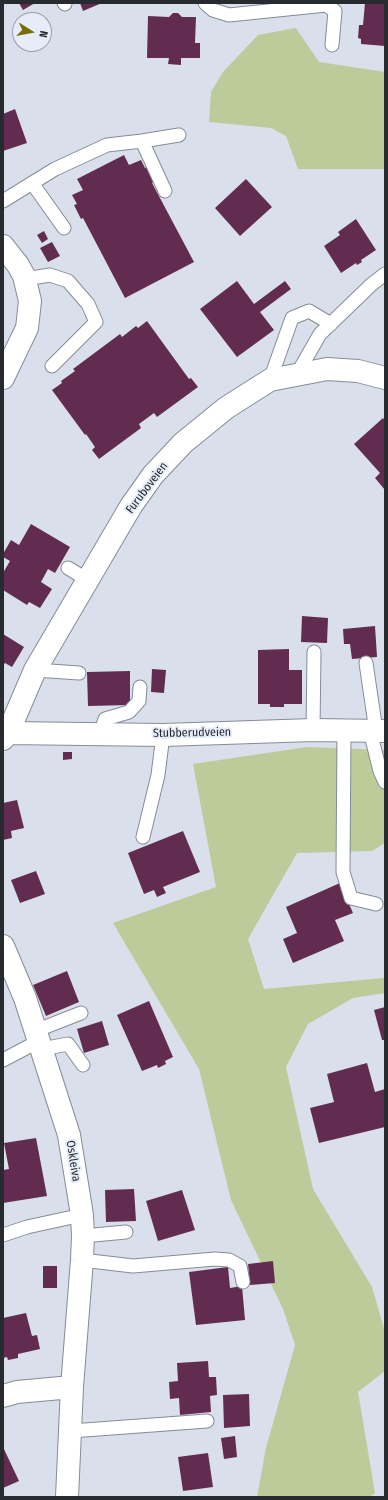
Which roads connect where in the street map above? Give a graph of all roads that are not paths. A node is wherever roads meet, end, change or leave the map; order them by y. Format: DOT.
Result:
graph roads {
  1 [pos="206,3"];
  2 [pos="332,45"];
  3 [pos="179,135"];
  4 [pos="142,141"];
  5 [pos="32,183"];
  6 [pos="165,191"];
  7 [pos="3,201"];
  8 [pos="64,228"];
  9 [pos="3,246"];
  10 [pos="385,274"];
  11 [pos="25,279"];
  12 [pos="331,324"];
  13 [pos="12,346"];
  14 [pos="52,366"];
  15 [pos="297,374"];
  16 [pos="3,378"];
  17 [pos="385,378"];
  18 [pos="270,380"];
  19 [pos="68,568"];
  20 [pos="88,580"];
  21 [pos="314,652"];
  22 [pos="366,663"];
  23 [pos="35,670"];
  24 [pos="79,672"];
  25 [pos="140,687"];
  26 [pos="313,730"];
  27 [pos="344,731"];
  28 [pos="377,731"];
  29 [pos="100,734"];
  30 [pos="163,734"];
  31 [pos="5,736"];
  32 [pos="385,782"];
  33 [pos="143,837"];
  34 [pos="376,904"];
  35 [pos="3,946"];
  36 [pos="80,1013"];
  37 [pos="38,1040"];
  38 [pos="3,1060"];
  39 [pos="84,1065"];
  40 [pos="83,1226"];
  41 [pos="126,1232"];
  42 [pos="3,1235"];
  43 [pos="82,1260"];
  44 [pos="243,1282"];
  45 [pos="72,1387"];
  46 [pos="3,1396"];
  47 [pos="208,1421"];
  48 [pos="70,1431"];
  49 [pos="67,1497"];
  1 -- 2 [label="lane"];
  3 -- 4 [label="lane"];
  4 -- 5 [label="lane"];
  4 -- 6 [label="lane"];
  5 -- 7 [label="lane"];
  5 -- 8 [label="lane"];
  9 -- 11 [label="street"];
  10 -- 12 [label="lane"];
  11 -- 13 [label="street"];
  11 -- 14 [label="lane"];
  12 -- 15 [label="lane"];
  12 -- 18 [label="lane"];
  13 -- 16 [label="street"];
  15 -- 17 [label="street, Furuboveien"];
  15 -- 18 [label="street, Furuboveien"];
  18 -- 20 [label="street, Furuboveien"];
  19 -- 20 [label="lane"];
  20 -- 23 [label="street, Furuboveien"];
  21 -- 26 [label="lane"];
  22 -- 28 [label="lane"];
  23 -- 24 [label="lane"];
  23 -- 31 [label="street, Furuboveien"];
  25 -- 29 [label="lane"];
  26 -- 27 [label="street, Stubberudveien"];
  26 -- 30 [label="street, Stubberudveien"];
  27 -- 28 [label="street, Stubberudveien"];
  27 -- 34 [label="lane"];
  28 -- 32 [label="lane"];
  29 -- 30 [label="street, Stubberudveien"];
  29 -- 31 [label="street, Stubberudveien"];
  30 -- 33 [label="lane"];
  35 -- 37 [label="street, Oskleiva"];
  36 -- 37 [label="lane"];
  37 -- 38 [label="lane"];
  37 -- 39 [label="lane"];
  37 -- 40 [label="street, Oskleiva"];
  40 -- 41 [label="lane"];
  40 -- 42 [label="lane"];
  40 -- 43 [label="street, Oskleiva"];
  43 -- 44 [label="lane"];
  43 -- 45 [label="street, Oskleiva"];
  45 -- 46 [label="street"];
  45 -- 48 [label="street, Oskleiva"];
  47 -- 48 [label="lane"];
  48 -- 49 [label="street, Oskleiva"];
}
